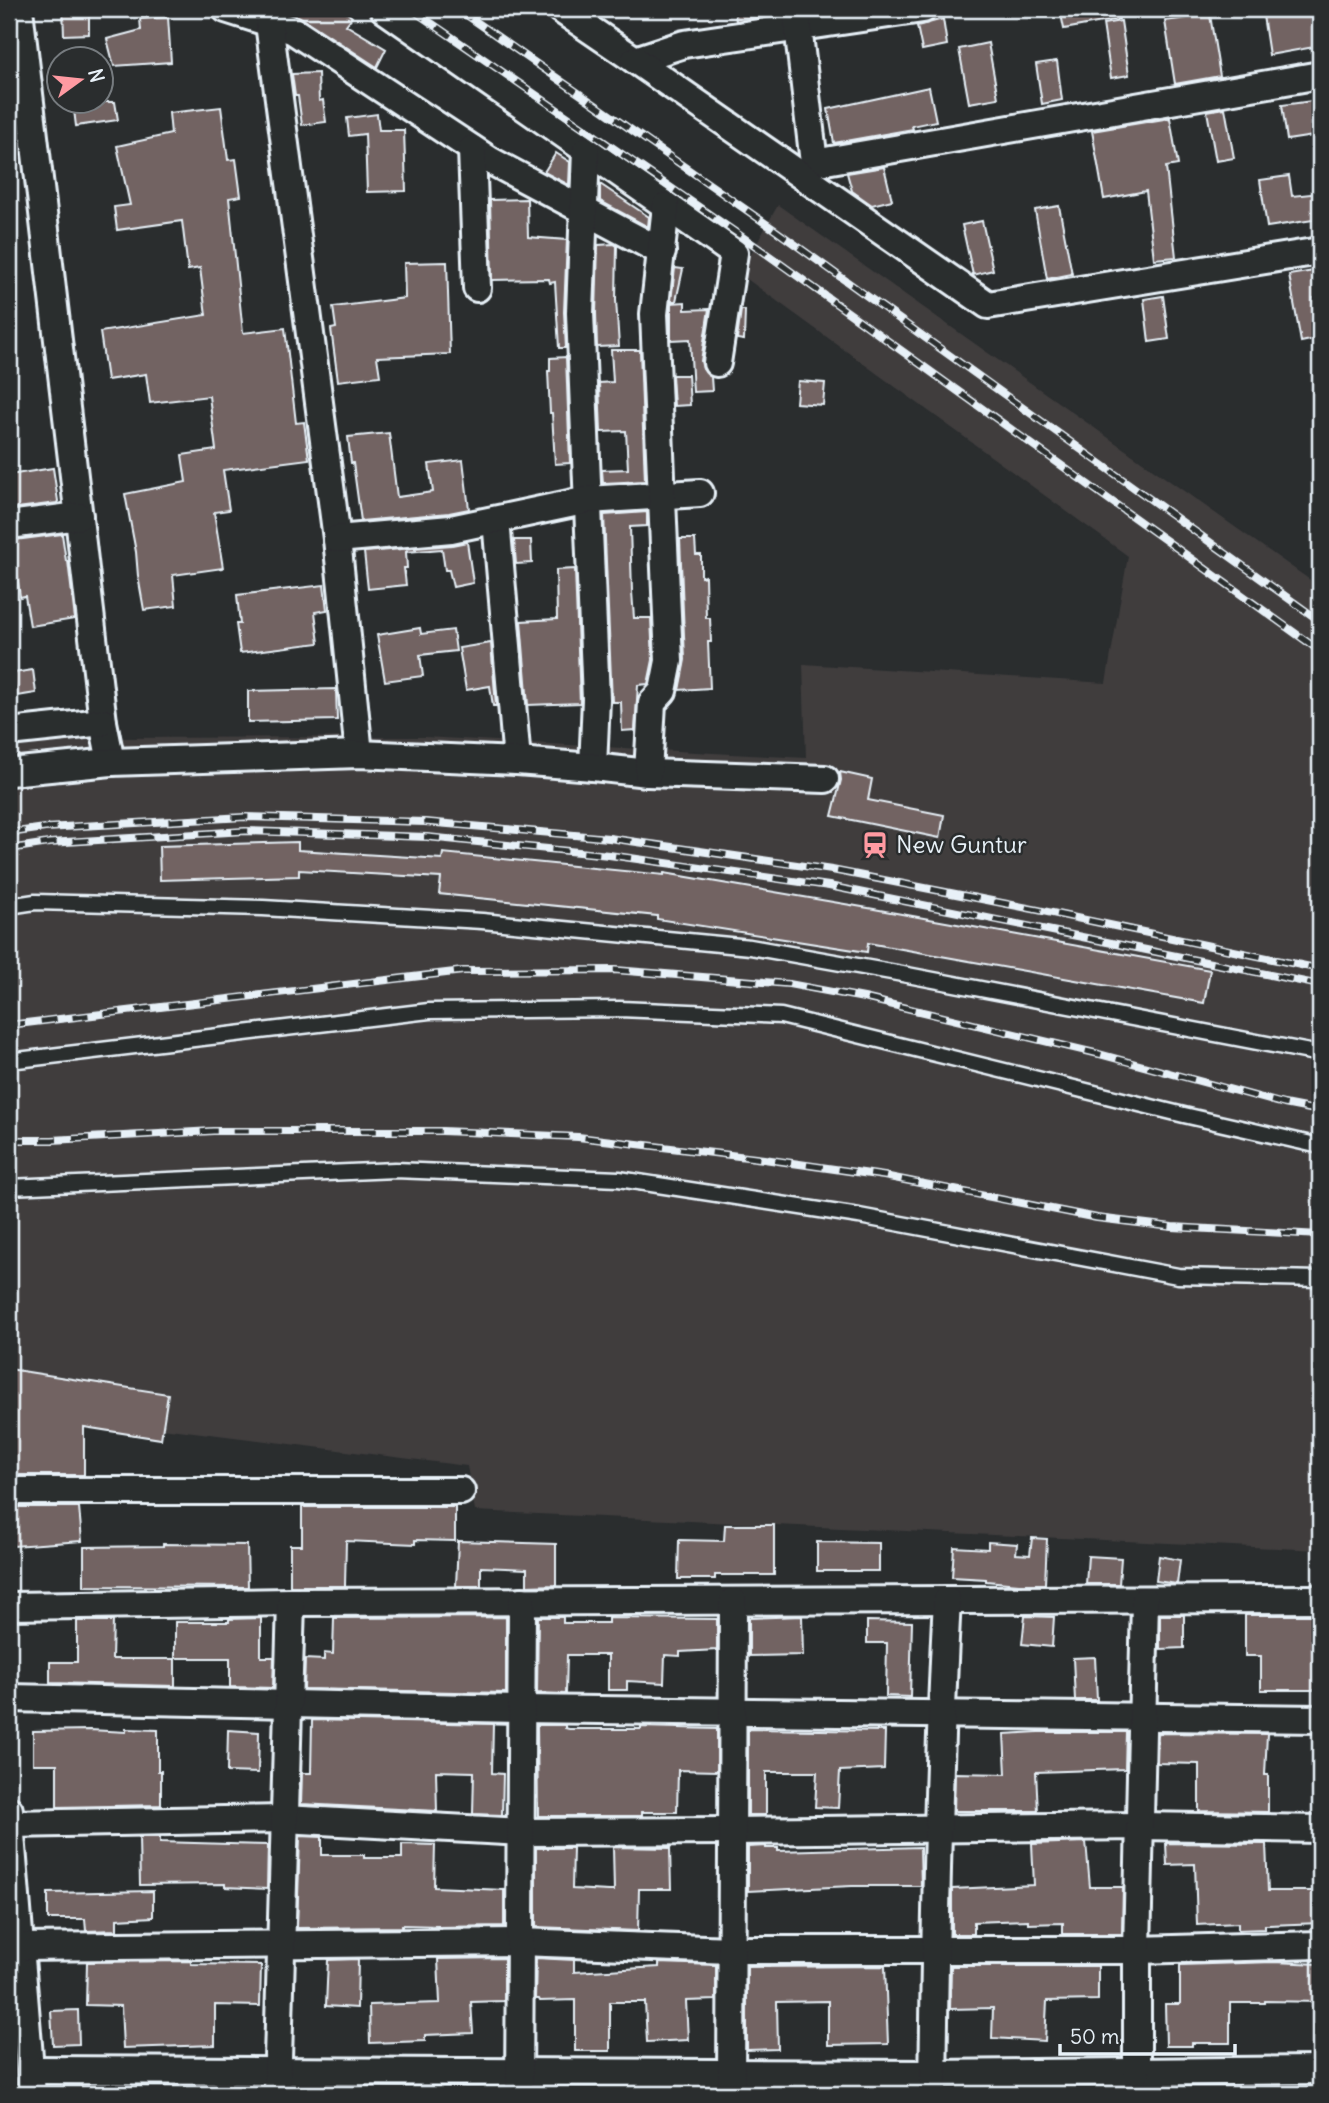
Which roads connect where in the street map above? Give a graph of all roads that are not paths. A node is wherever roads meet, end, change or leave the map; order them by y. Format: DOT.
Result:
graph roads {
  1 [pos="19,9"];
  2 [pos="226,9"];
  3 [pos="384,9"];
  4 [pos="560,9"];
  5 [pos="923,9"];
  6 [pos="797,19"];
  7 [pos="269,23"];
  8 [pos="635,60"];
  9 [pos="1320,75"];
  10 [pos="472,149"];
  11 [pos="586,150"];
  12 [pos="666,206"];
  13 [pos="584,211"];
  14 [pos="1320,251"];
  15 [pos="662,252"];
  16 [pos="477,288"];
  17 [pos="717,363"];
  18 [pos="700,493"];
  19 [pos="662,495"];
  20 [pos="587,500"];
  21 [pos="79,516"];
  22 [pos="496,520"];
  23 [pos="9,525"];
  24 [pos="337,539"];
  25 [pos="103,722"];
  26 [pos="9,732"];
  27 [pos="359,754"];
  28 [pos="517,761"];
  29 [pos="111,762"];
  30 [pos="593,767"];
  31 [pos="9,772"];
  32 [pos="648,773"];
  33 [pos="825,779"];
  34 [pos="9,906"];
  35 [pos="1320,1054"];
  36 [pos="9,1061"];
  37 [pos="1320,1146"];
  38 [pos="9,1187"];
  39 [pos="1320,1279"];
  40 [pos="9,1491"];
  41 [pos="461,1491"];
  42 [pos="1320,1599"];
  43 [pos="947,1600"];
  44 [pos="1145,1600"];
  45 [pos="523,1601"];
  46 [pos="733,1601"];
  47 [pos="291,1602"];
  48 [pos="9,1606"];
  49 [pos="9,1699"];
  50 [pos="288,1704"];
  51 [pos="522,1709"];
  52 [pos="732,1711"];
  53 [pos="941,1714"];
  54 [pos="1143,1716"];
  55 [pos="1320,1719"];
  56 [pos="9,1817"];
  57 [pos="284,1819"];
  58 [pos="1140,1826"];
  59 [pos="939,1829"];
  60 [pos="1320,1829"];
  61 [pos="732,1831"];
  62 [pos="521,1832"];
  63 [pos="11,1876"];
  64 [pos="520,1942"];
  65 [pos="280,1945"];
  66 [pos="1320,1945"];
  67 [pos="20,1947"];
  68 [pos="731,1950"];
  69 [pos="934,1950"];
  70 [pos="1138,1950"];
  71 [pos="16,1991"];
  72 [pos="1320,2070"];
  73 [pos="1137,2071"];
  74 [pos="31,2082"];
  75 [pos="277,2082"];
  76 [pos="519,2083"];
  77 [pos="731,2083"];
  78 [pos="933,2084"];
  1 -- 21 [label="street"];
  2 -- 7 [label="street"];
  3 -- 11 [label="street"];
  4 -- 8 [label="street"];
  5 -- 6 [label="street"];
  6 -- 8 [label="street"];
  6 -- 9 [label="street"];
  7 -- 10 [label="street"];
  7 -- 24 [label="street"];
  8 -- 14 [label="street"];
  10 -- 13 [label="street"];
  10 -- 16 [label="street"];
  11 -- 12 [label="street"];
  11 -- 13 [label="street"];
  12 -- 15 [label="street"];
  12 -- 17 [label="street"];
  13 -- 15 [label="street"];
  13 -- 20 [label="street"];
  15 -- 19 [label="street"];
  18 -- 19 [label="street"];
  19 -- 20 [label="street"];
  19 -- 32 [label="street"];
  20 -- 22 [label="street"];
  20 -- 30 [label="street"];
  21 -- 23 [label="street"];
  21 -- 25 [label="street"];
  22 -- 24 [label="street"];
  22 -- 28 [label="street"];
  24 -- 27 [label="street"];
  25 -- 26 [label="street"];
  25 -- 29 [label="street"];
  27 -- 28 [label="street"];
  27 -- 29 [label="street"];
  28 -- 30 [label="street"];
  29 -- 31 [label="street"];
  30 -- 32 [label="street"];
  32 -- 33 [label="street"];
  34 -- 35 [label="lane"];
  36 -- 37 [label="lane"];
  38 -- 39 [label="lane"];
  40 -- 41 [label="street"];
  42 -- 44 [label="street"];
  43 -- 44 [label="street"];
  43 -- 46 [label="street"];
  43 -- 53 [label="street"];
  44 -- 54 [label="street"];
  45 -- 46 [label="street"];
  45 -- 47 [label="street"];
  45 -- 51 [label="street"];
  46 -- 52 [label="street"];
  47 -- 48 [label="street"];
  47 -- 50 [label="street"];
  49 -- 50 [label="street"];
  50 -- 51 [label="street"];
  50 -- 57 [label="street"];
  51 -- 52 [label="street"];
  51 -- 62 [label="street"];
  52 -- 53 [label="street"];
  52 -- 61 [label="street"];
  53 -- 54 [label="street"];
  53 -- 59 [label="street"];
  54 -- 55 [label="street"];
  54 -- 58 [label="street"];
  56 -- 57 [label="street"];
  56 -- 63 [label="street"];
  57 -- 62 [label="street"];
  57 -- 65 [label="street"];
  58 -- 59 [label="street"];
  58 -- 60 [label="street"];
  58 -- 70 [label="street"];
  59 -- 61 [label="street"];
  59 -- 69 [label="street"];
  61 -- 62 [label="street"];
  61 -- 68 [label="street"];
  62 -- 64 [label="street"];
  63 -- 67 [label="street"];
  64 -- 65 [label="street"];
  64 -- 68 [label="street"];
  64 -- 76 [label="street"];
  65 -- 67 [label="street"];
  65 -- 75 [label="street"];
  66 -- 70 [label="street"];
  67 -- 71 [label="street"];
  68 -- 69 [label="street"];
  68 -- 77 [label="street"];
  69 -- 70 [label="street"];
  69 -- 78 [label="street"];
  70 -- 73 [label="street"];
  71 -- 74 [label="street"];
  72 -- 73 [label="street"];
  73 -- 78 [label="street"];
  74 -- 75 [label="street"];
  75 -- 76 [label="street"];
  76 -- 77 [label="street"];
  77 -- 78 [label="street"];
}
